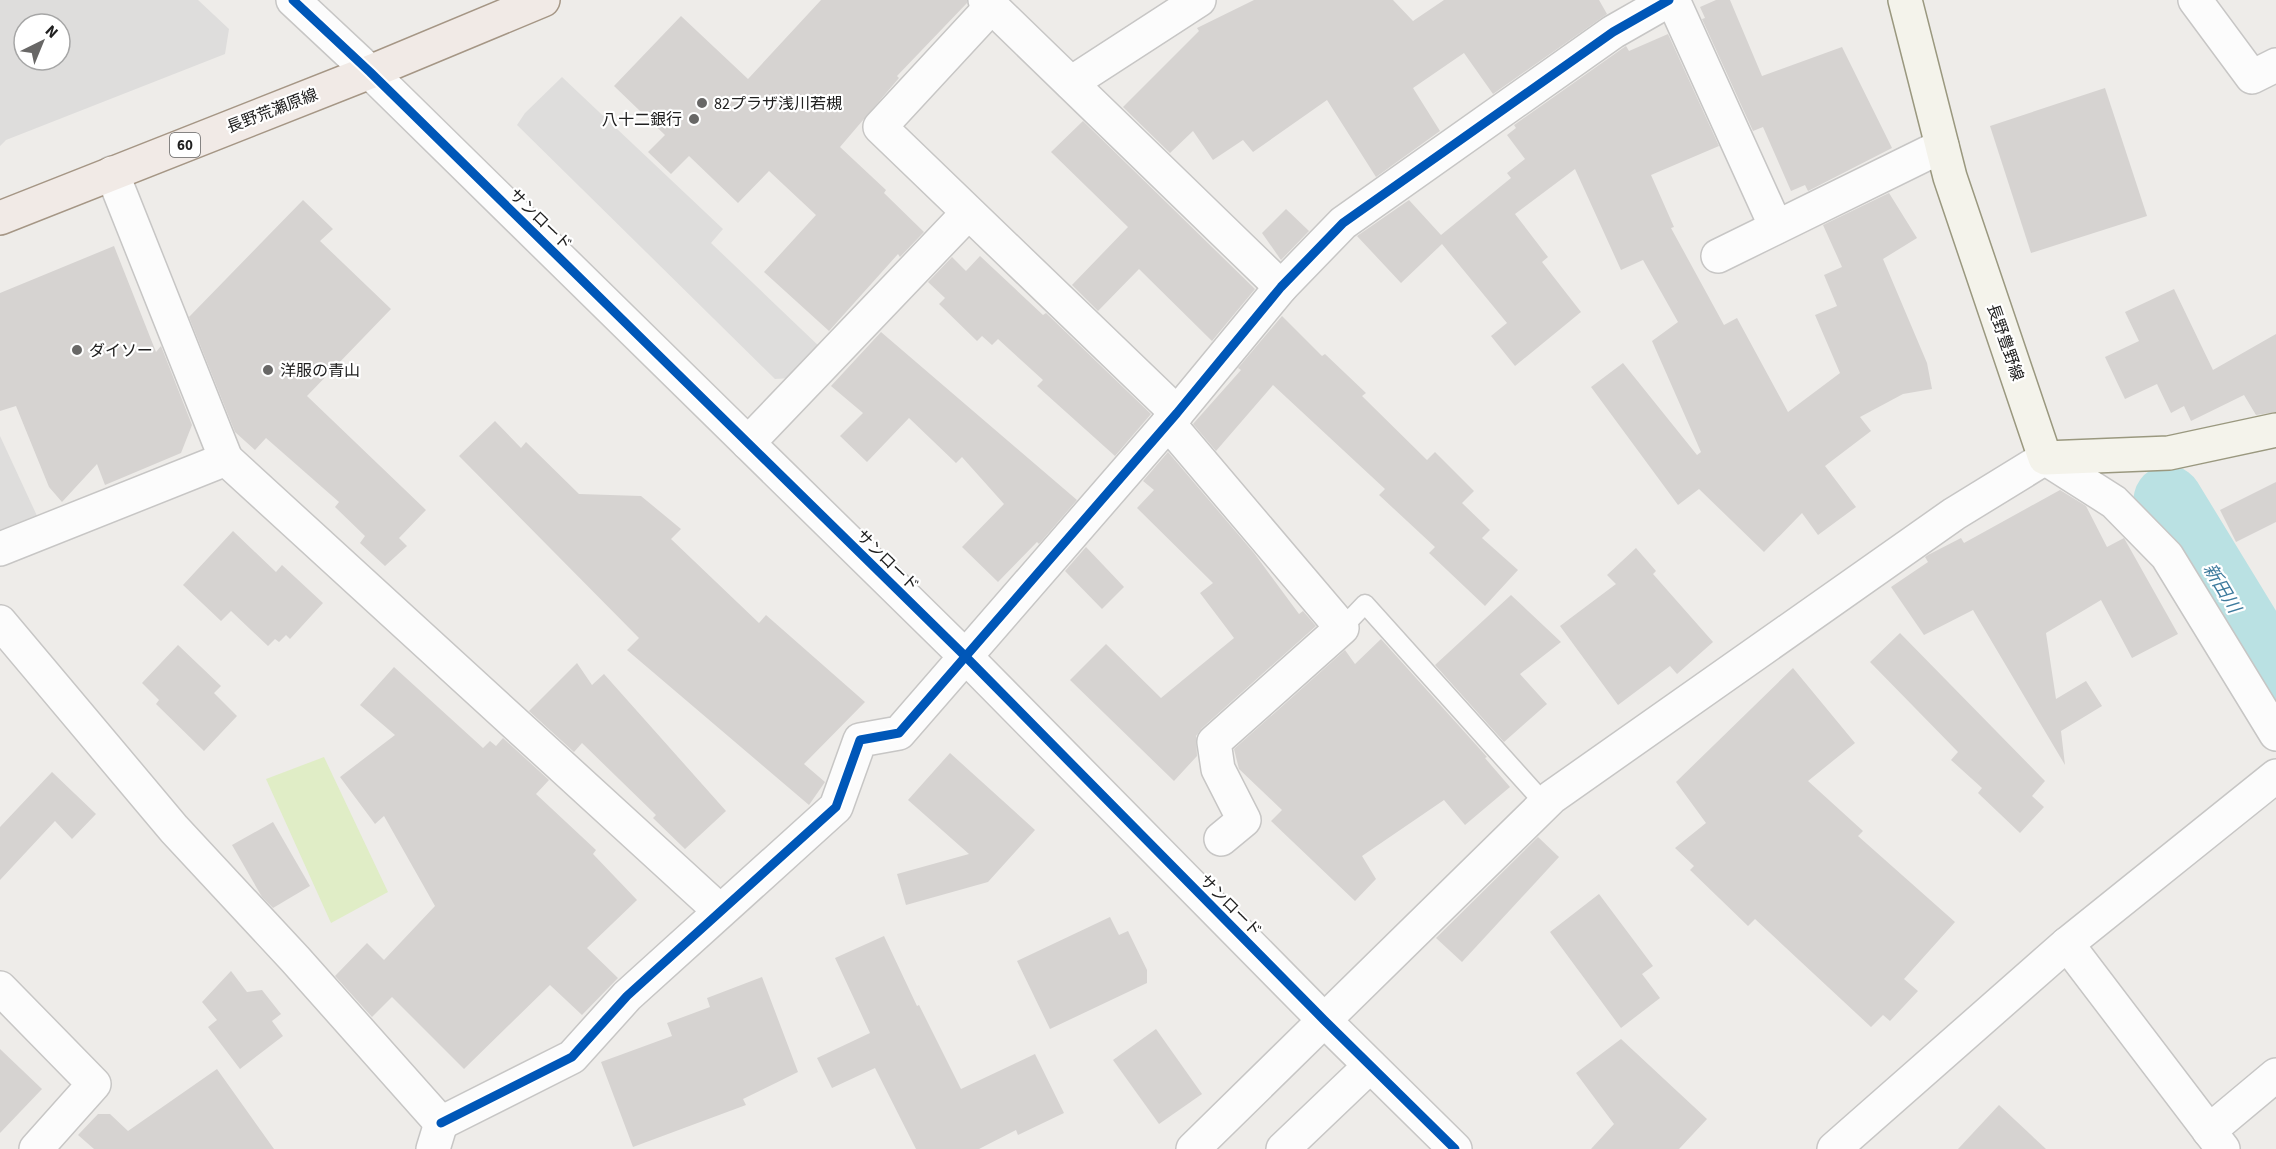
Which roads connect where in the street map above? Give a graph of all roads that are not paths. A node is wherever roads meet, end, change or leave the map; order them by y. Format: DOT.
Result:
graph roads {
  1 [pos="292,0"];
  2 [pos="543,0"];
  3 [pos="1198,0"];
  4 [pos="1671,0"];
  5 [pos="1905,0"];
  6 [pos="2195,0"];
  7 [pos="989,3"];
  8 [pos="2276,65"];
  9 [pos="370,72"];
  10 [pos="1071,83"];
  11 [pos="1942,146"];
  12 [pos="112,173"];
  13 [pos="969,213"];
  14 [pos="0,218"];
  15 [pos="1776,227"];
  16 [pos="1718,256"];
  17 [pos="1281,287"];
  18 [pos="1173,418"];
  19 [pos="2276,430"];
  20 [pos="748,443"];
  21 [pos="2045,458"];
  22 [pos="226,459"];
  23 [pos="0,549"];
  24 [pos="0,622"];
  25 [pos="1342,628"];
  26 [pos="967,658"];
  27 [pos="2276,734"];
  28 [pos="2276,776"];
  29 [pos="1545,804"];
  30 [pos="1221,839"];
  31 [pos="720,911"];
  32 [pos="2067,944"];
  33 [pos="0,988"];
  34 [pos="1324,1020"];
  35 [pos="1370,1066"];
  36 [pos="2276,1075"];
  37 [pos="437,1136"];
  38 [pos="2216,1140"];
  39 [pos="1841,1147"];
  40 [pos="36,1149"];
  41 [pos="1193,1149"];
  42 [pos="1282,1149"];
  43 [pos="1455,1149"];
  1 -- 9 [label="street, サンロード"];
  2 -- 9 [label="main road, 長野荒瀬原線 / 60"];
  3 -- 10 [label="street"];
  4 -- 15 [label="street"];
  4 -- 17 [label="street"];
  5 -- 11 [label="main road, 長野豊野線"];
  6 -- 8 [label="street"];
  7 -- 10 [label="street"];
  7 -- 13 [label="street"];
  9 -- 12 [label="main road, 長野荒瀬原線 / 60"];
  9 -- 20 [label="street, サンロード"];
  10 -- 17 [label="street"];
  11 -- 15 [label="street"];
  11 -- 21 [label="main road, 長野豊野線"];
  12 -- 14 [label="main road, 長野荒瀬原線 / 60"];
  12 -- 22 [label="street"];
  13 -- 18 [label="street"];
  13 -- 20 [label="street"];
  15 -- 16 [label="street"];
  17 -- 18 [label="street"];
  18 -- 25 [label="street"];
  18 -- 26 [label="street"];
  19 -- 21 [label="main road"];
  20 -- 26 [label="street, サンロード"];
  21 -- 27 [label="street"];
  21 -- 29 [label="street"];
  22 -- 23 [label="street"];
  22 -- 31 [label="street"];
  24 -- 37 [label="street"];
  25 -- 29 [label="lane"];
  25 -- 30 [label="street"];
  26 -- 31 [label="street"];
  26 -- 34 [label="street, サンロード"];
  28 -- 32 [label="street"];
  29 -- 34 [label="street"];
  31 -- 37 [label="street"];
  32 -- 38 [label="street"];
  32 -- 39 [label="street"];
  33 -- 40 [label="street"];
  34 -- 35 [label="street, サンロード"];
  34 -- 41 [label="street"];
  35 -- 42 [label="street"];
  35 -- 43 [label="street, サンロード"];
  36 -- 38 [label="street"];
}
